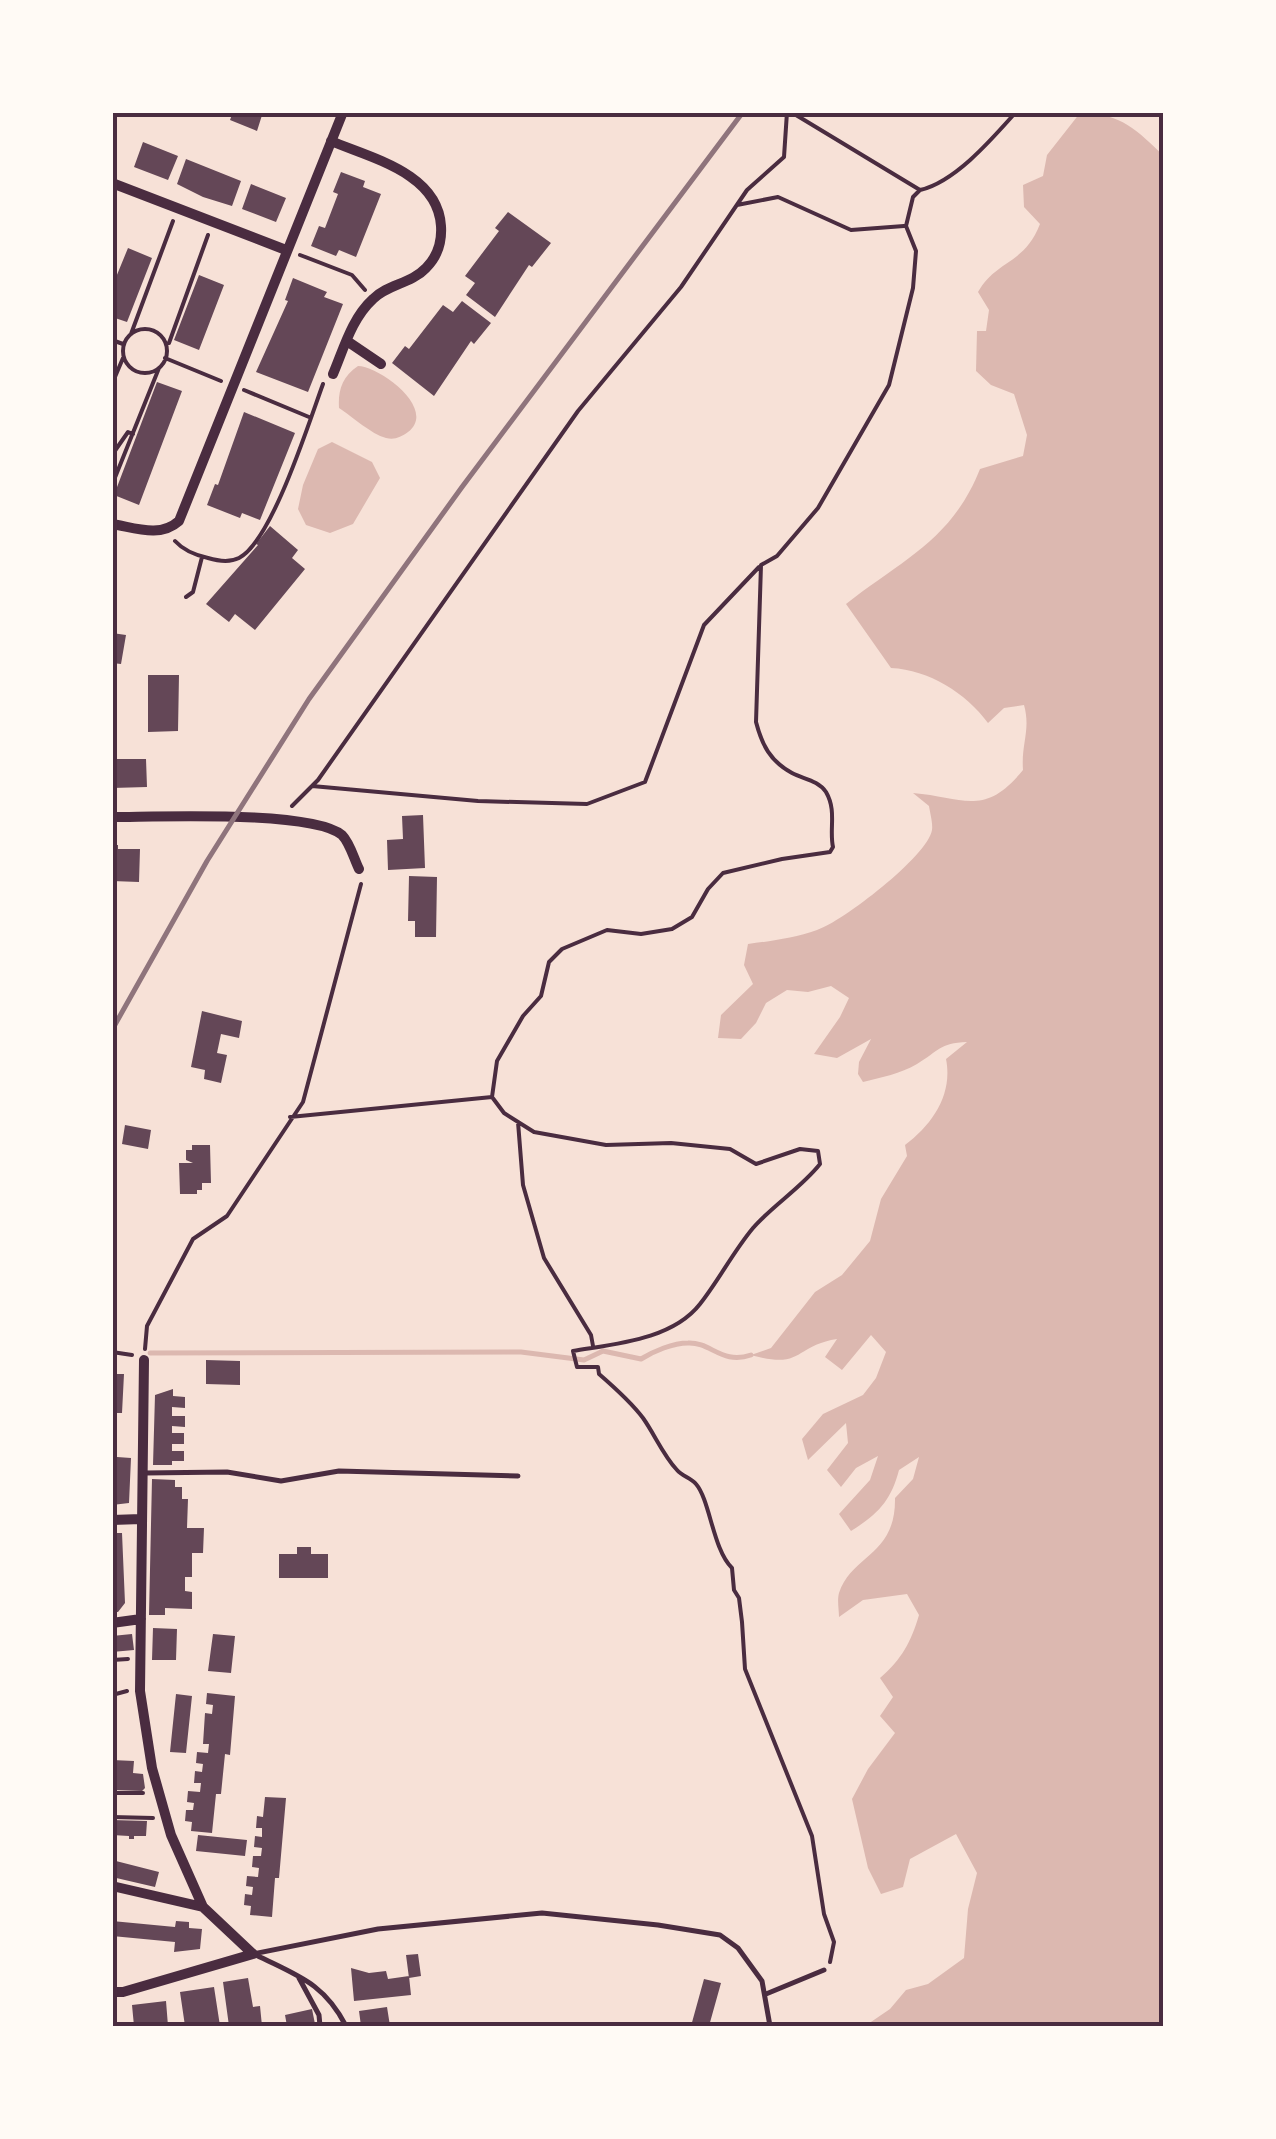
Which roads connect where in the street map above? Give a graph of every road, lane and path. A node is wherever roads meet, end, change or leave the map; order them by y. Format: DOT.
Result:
graph roads {
  1 [pos="343,112"];
  2 [pos="789,112"];
  3 [pos="1016,112"];
  4 [pos="331,140"];
  5 [pos="112,183"];
  6 [pos="920,190"];
  7 [pos="737,205"];
  8 [pos="178,208"];
  9 [pos="214,221"];
  10 [pos="906,226"];
  11 [pos="286,250"];
  12 [pos="372,298"];
  13 [pos="131,334"];
  14 [pos="112,340"];
  15 [pos="348,341"];
  16 [pos="124,344"];
  17 [pos="168,346"];
  18 [pos="123,358"];
  19 [pos="382,364"];
  20 [pos="158,368"];
  21 [pos="333,374"];
  22 [pos="112,384"];
  23 [pos="132,434"];
  24 [pos="112,456"];
  25 [pos="112,485"];
  26 [pos="112,524"];
  27 [pos="170,530"];
  28 [pos="202,557"];
  29 [pos="761,565"];
  30 [pos="186,597"];
  31 [pos="312,786"];
  32 [pos="112,817"];
  33 [pos="278,820"];
  34 [pos="359,870"];
  35 [pos="492,1097"];
  36 [pos="290,1117"];
  37 [pos="518,1122"];
  38 [pos="593,1346"];
  39 [pos="112,1352"];
  40 [pos="144,1360"];
  41 [pos="142,1473"];
  42 [pos="518,1476"];
  43 [pos="141,1519"];
  44 [pos="112,1520"];
  45 [pos="140,1618"];
  46 [pos="112,1623"];
  47 [pos="112,1792"];
  48 [pos="158,1794"];
  49 [pos="112,1817"];
  50 [pos="164,1818"];
  51 [pos="112,1886"];
  52 [pos="203,1907"];
  53 [pos="253,1954"];
  54 [pos="824,1970"];
  55 [pos="298,1976"];
  56 [pos="112,1992"];
  57 [pos="766,1994"];
  58 [pos="320,2026"];
  59 [pos="346,2026"];
  60 [pos="770,2026"];
  1 -- 4 [label="street"];
  2 -- 6 [label="path"];
  2 -- 7 [label="path"];
  3 -- 6 [label="path"];
  4 -- 11 [label="street"];
  4 -- 12 [label="street"];
  5 -- 8 [label="street"];
  6 -- 10 [label="path"];
  7 -- 10 [label="path"];
  7 -- 31 [label="path"];
  8 -- 9 [label="street"];
  8 -- 13 [label="path"];
  9 -- 11 [label="street"];
  9 -- 17 [label="path"];
  10 -- 29 [label="path"];
  11 -- 12 [label="path"];
  11 -- 27 [label="street"];
  12 -- 15 [label="street"];
  13 -- 16 [label="path"];
  13 -- 17 [label="path"];
  14 -- 16 [label="path"];
  15 -- 19 [label="street"];
  15 -- 21 [label="street"];
  16 -- 18 [label="path"];
  17 -- 20 [label="path"];
  18 -- 20 [label="path"];
  18 -- 22 [label="path"];
  20 -- 23 [label="path"];
  21 -- 28 [label="path"];
  23 -- 24 [label="path"];
  23 -- 25 [label="path"];
  26 -- 27 [label="street"];
  27 -- 28 [label="path"];
  28 -- 30 [label="path"];
  29 -- 31 [label="path"];
  29 -- 35 [label="path"];
  31 -- 33 [label="path"];
  32 -- 33 [label="street"];
  33 -- 34 [label="street"];
  34 -- 36 [label="path"];
  35 -- 36 [label="path"];
  35 -- 37 [label="path"];
  36 -- 40 [label="path"];
  37 -- 38 [label="path"];
  37 -- 38 [label="path"];
  38 -- 54 [label="path"];
  39 -- 40 [label="path"];
  40 -- 41 [label="street"];
  41 -- 42 [label="lane"];
  41 -- 43 [label="street"];
  43 -- 44 [label="street"];
  43 -- 45 [label="street"];
  45 -- 46 [label="street"];
  45 -- 48 [label="street"];
  47 -- 48 [label="path"];
  48 -- 50 [label="street"];
  49 -- 50 [label="path"];
  50 -- 52 [label="street"];
  51 -- 52 [label="street"];
  52 -- 53 [label="street"];
  53 -- 55 [label="lane"];
  53 -- 56 [label="street"];
  53 -- 57 [label="lane"];
  54 -- 57 [label="lane"];
  55 -- 58 [label="lane"];
  55 -- 59 [label="lane"];
  57 -- 60 [label="lane"];
}
